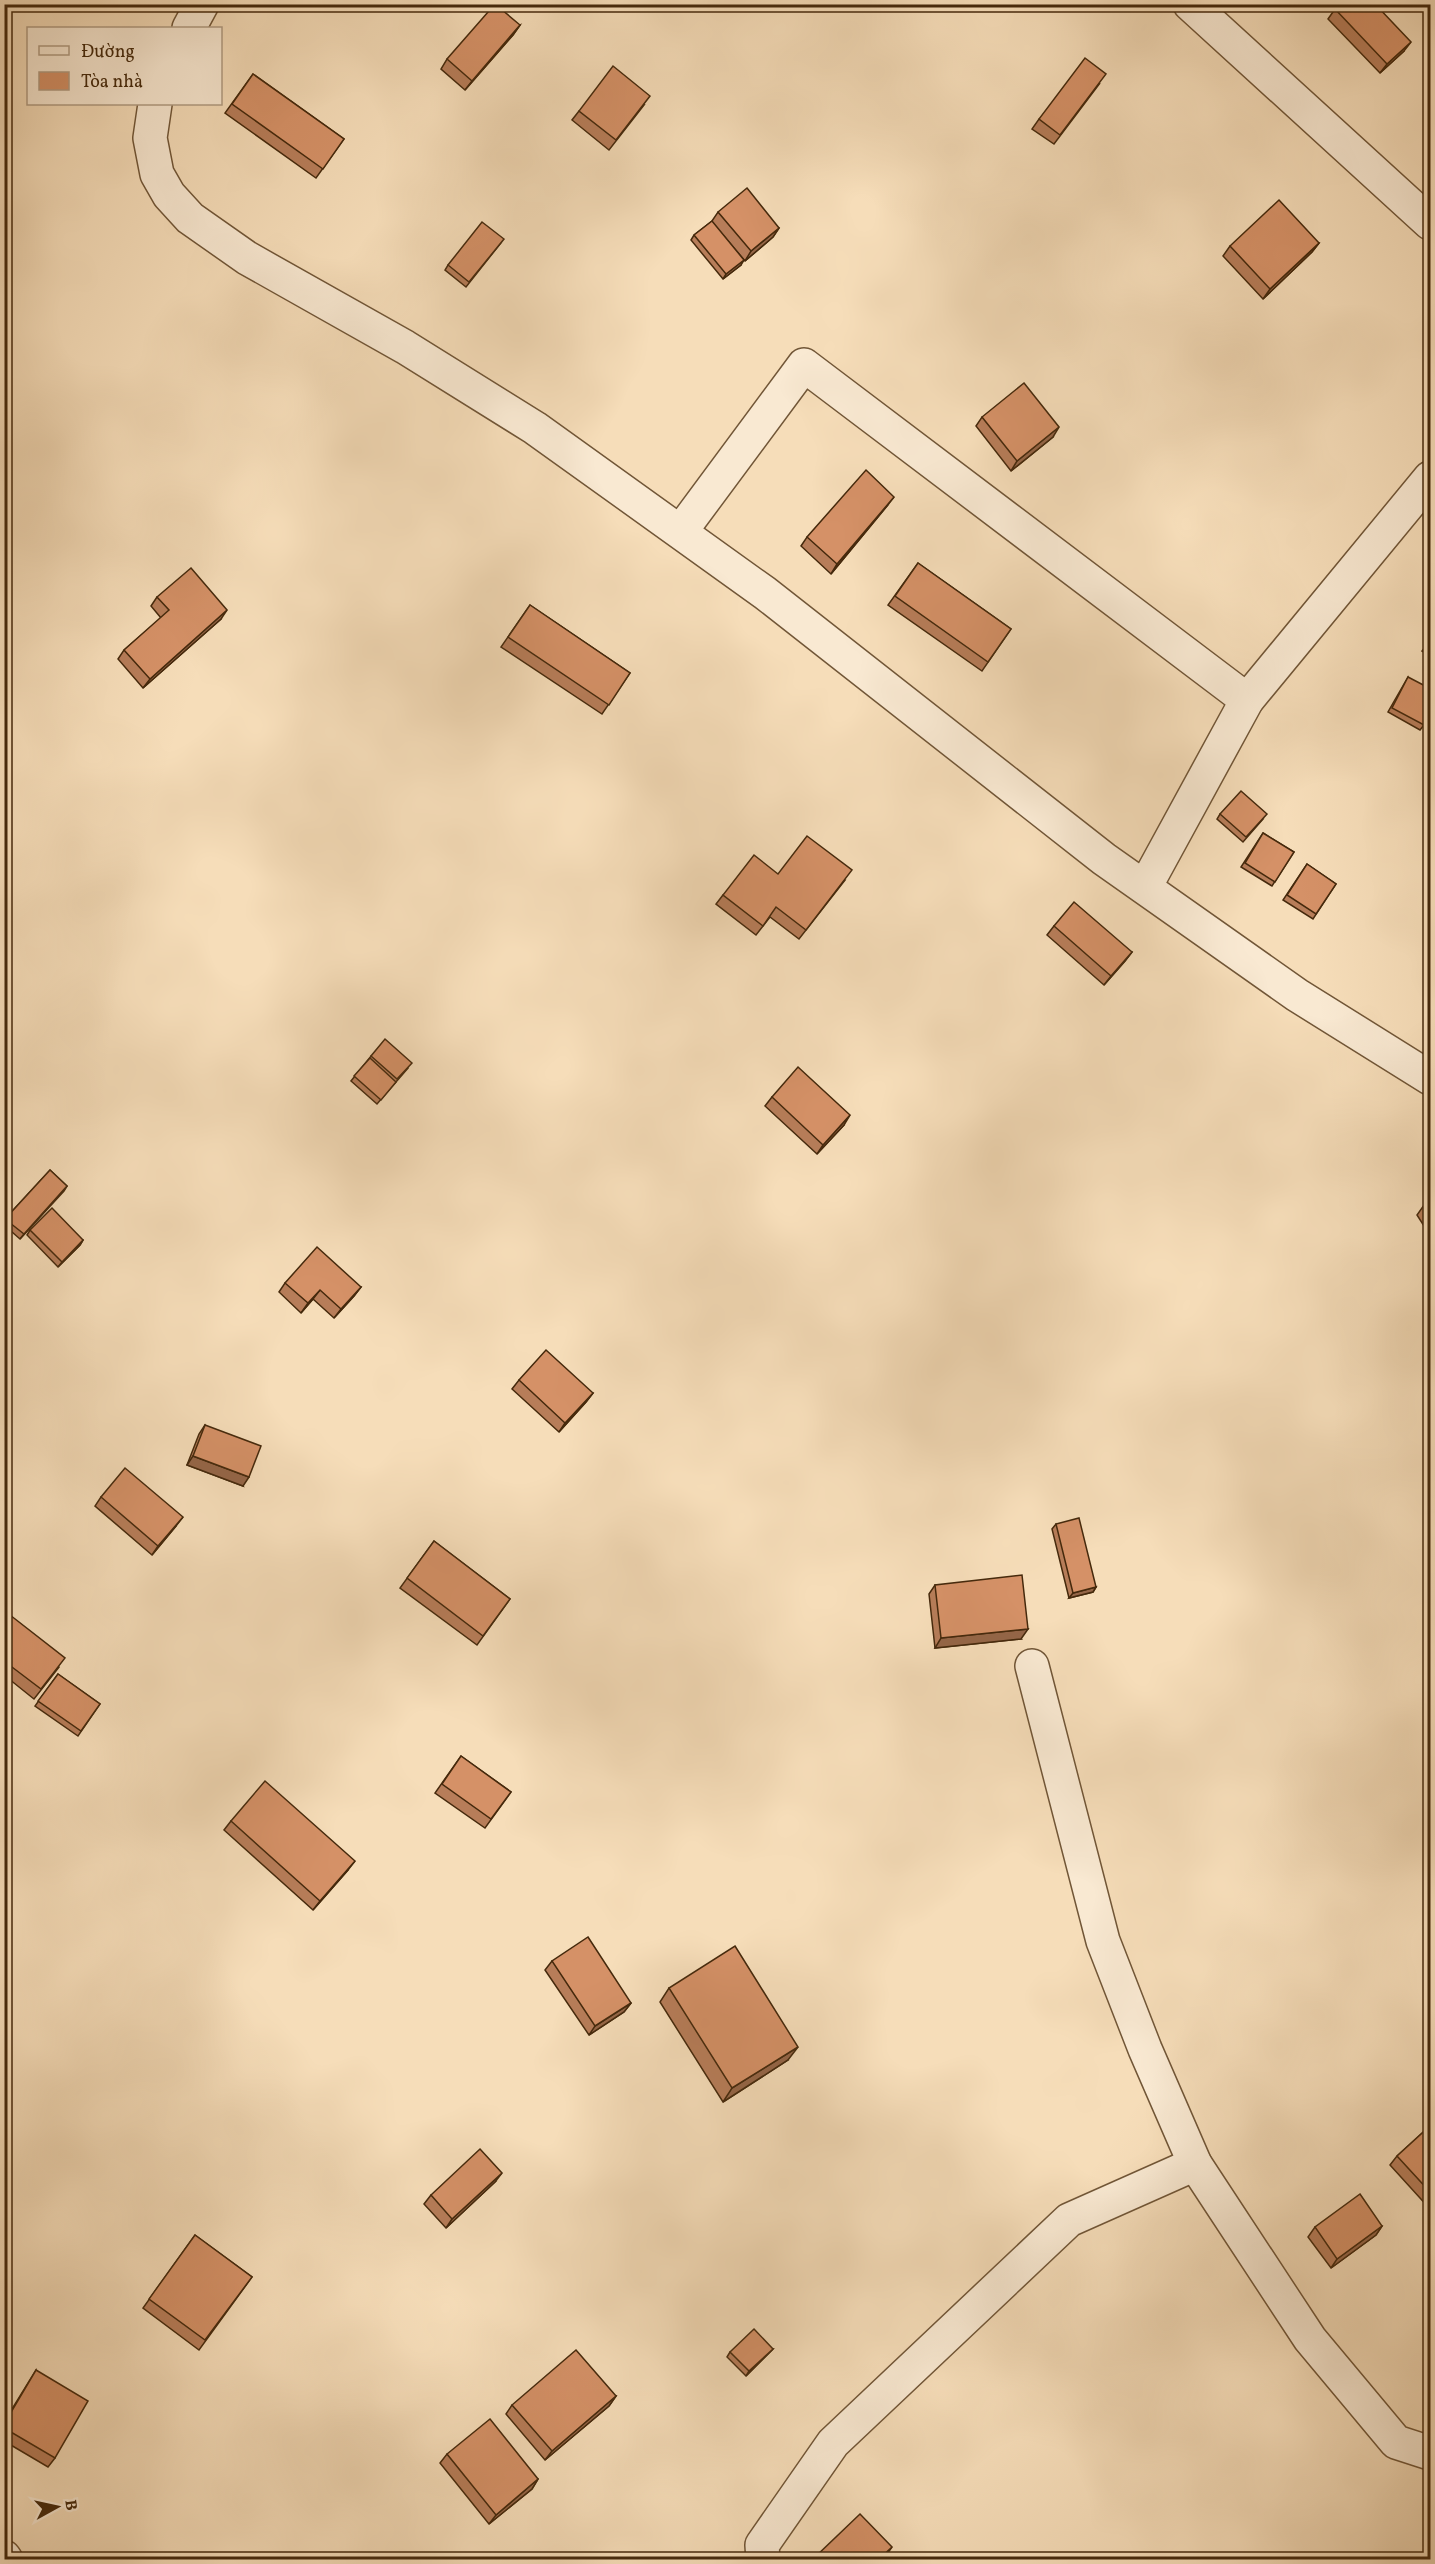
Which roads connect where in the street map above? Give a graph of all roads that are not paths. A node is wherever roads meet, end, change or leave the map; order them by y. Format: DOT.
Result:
graph roads {
  1 [pos="202,4"];
  2 [pos="1190,4"];
  3 [pos="190,27"];
  4 [pos="154,105"];
  5 [pos="1431,223"];
  6 [pos="1431,478"];
  7 [pos="681,531"];
  8 [pos="1247,700"];
  9 [pos="1145,888"];
  10 [pos="1431,1078"];
  11 [pos="1032,1666"];
  12 [pos="1195,2164"];
  13 [pos="1431,2453"];
  14 [pos="763,2559"];
  1 -- 3 [label="street"];
  2 -- 5 [label="street"];
  4 -- 7 [label="street"];
  6 -- 8 [label="street"];
  7 -- 8 [label="street"];
  7 -- 9 [label="street"];
  8 -- 9 [label="street"];
  9 -- 10 [label="street"];
  11 -- 12 [label="street"];
  12 -- 13 [label="street"];
  12 -- 14 [label="street"];
}
